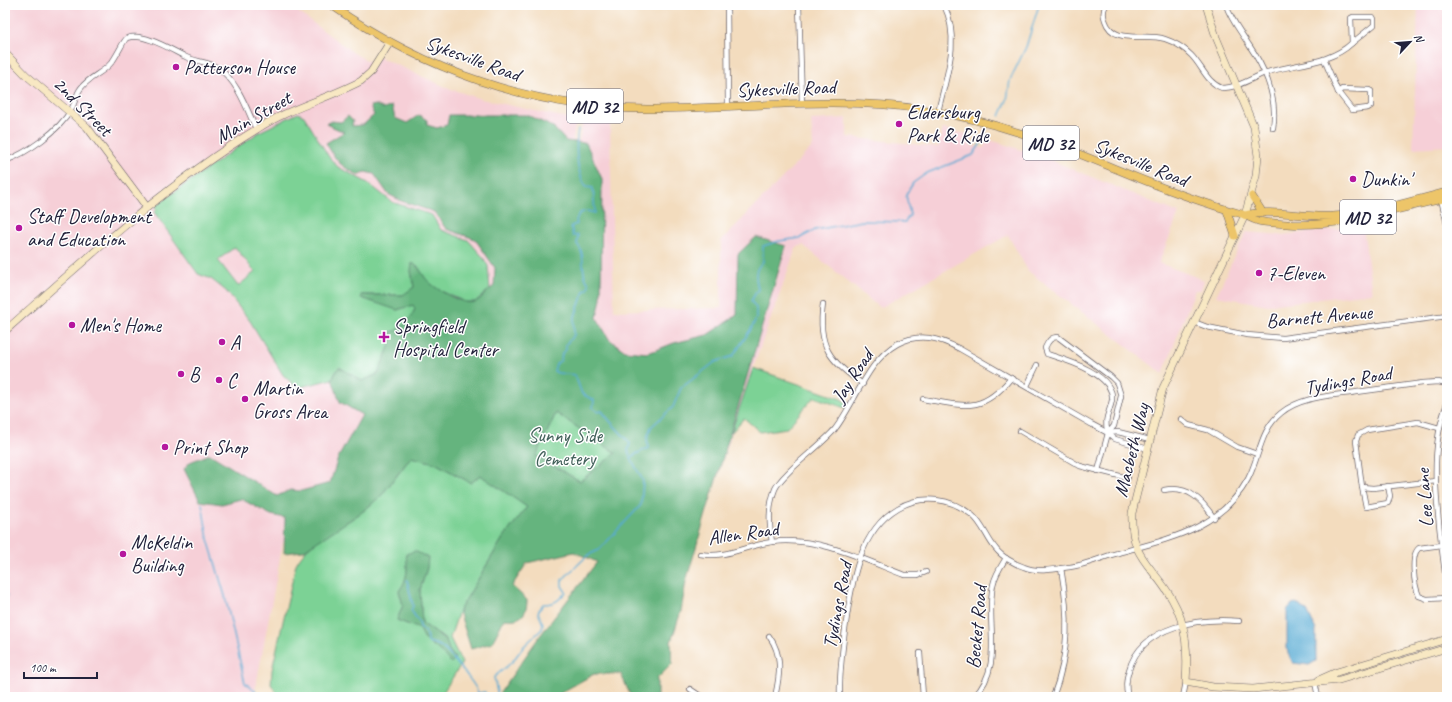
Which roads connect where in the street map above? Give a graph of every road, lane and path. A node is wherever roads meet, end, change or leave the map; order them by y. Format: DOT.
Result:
graph roads {
  1 [pos="331,5"];
  2 [pos="727,5"];
  3 [pos="799,5"];
  4 [pos="944,5"];
  5 [pos="1106,5"];
  6 [pos="1206,5"];
  7 [pos="1226,5"];
  8 [pos="390,42"];
  9 [pos="1352,43"];
  10 [pos="5,53"];
  11 [pos="1324,59"];
  12 [pos="1265,73"];
  13 [pos="1236,84"];
  14 [pos="1338,92"];
  15 [pos="802,103"];
  16 [pos="728,106"];
  17 [pos="71,111"];
  18 [pos="938,112"];
  19 [pos="1273,128"];
  20 [pos="256,129"];
  21 [pos="5,161"];
  22 [pos="1447,192"];
  23 [pos="1252,196"];
  24 [pos="1444,198"];
  25 [pos="146,206"];
  26 [pos="1228,211"];
  27 [pos="1263,213"];
  28 [pos="1245,215"];
  29 [pos="1447,224"];
  30 [pos="1235,236"];
  31 [pos="823,304"];
  32 [pos="1447,316"];
  33 [pos="1194,322"];
  34 [pos="5,331"];
  35 [pos="1037,366"];
  36 [pos="1011,378"];
  37 [pos="863,384"];
  38 [pos="1447,384"];
  39 [pos="1027,386"];
  40 [pos="923,399"];
  41 [pos="1447,404"];
  42 [pos="1181,419"];
  43 [pos="1439,428"];
  44 [pos="1020,431"];
  45 [pos="1108,433"];
  46 [pos="1150,440"];
  47 [pos="1148,449"];
  48 [pos="1257,454"];
  49 [pos="1098,471"];
  50 [pos="1128,478"];
  51 [pos="1436,481"];
  52 [pos="1388,486"];
  53 [pos="1362,487"];
  54 [pos="1164,490"];
  55 [pos="1214,518"];
  56 [pos="772,542"];
  57 [pos="1442,545"];
  58 [pos="1135,548"];
  59 [pos="700,554"];
  60 [pos="860,558"];
  61 [pos="1006,558"];
  62 [pos="1061,568"];
  63 [pos="926,572"];
  64 [pos="1447,590"];
  65 [pos="1447,598"];
  66 [pos="1239,621"];
  67 [pos="1183,626"];
  68 [pos="769,636"];
  69 [pos="1447,639"];
  70 [pos="1447,648"];
  71 [pos="920,653"];
  72 [pos="1186,682"];
  73 [pos="1315,682"];
  74 [pos="690,689"];
  75 [pos="702,697"];
  76 [pos="775,697"];
  77 [pos="840,697"];
  78 [pos="923,697"];
  79 [pos="974,697"];
  80 [pos="1053,697"];
  81 [pos="1128,697"];
  82 [pos="1183,697"];
  83 [pos="1318,697"];
  1 -- 8 [label="main road, Sykesville Road / MD 32"];
  2 -- 16 [label="street"];
  3 -- 15 [label="street"];
  4 -- 18 [label="street"];
  5 -- 13 [label="street"];
  6 -- 13 [label="street, Macbeth Way"];
  7 -- 12 [label="street"];
  8 -- 16 [label="main road, Sykesville Road / MD 32"];
  8 -- 20 [label="street, Main Street"];
  9 -- 9 [label="street"];
  9 -- 11 [label="street"];
  10 -- 17 [label="street, 2nd Street"];
  11 -- 12 [label="street"];
  11 -- 14 [label="street"];
  12 -- 13 [label="street"];
  12 -- 19 [label="street"];
  13 -- 23 [label="street, Macbeth Way"];
  14 -- 14 [label="street"];
  15 -- 16 [label="main road, Sykesville Road / MD 32"];
  15 -- 18 [label="main road, Sykesville Road / MD 32"];
  17 -- 20 [label="street"];
  17 -- 21 [label="street"];
  17 -- 25 [label="street, 2nd Street"];
  18 -- 26 [label="main road, Sykesville Road / MD 32"];
  20 -- 25 [label="street, Main Street"];
  22 -- 27 [label="main road, Sykesville Road / MD 32"];
  23 -- 27 [label="main road"];
  23 -- 28 [label="street, Macbeth Way"];
  24 -- 28 [label="main road, Sykesville Road / MD 32"];
  24 -- 29 [label="street"];
  25 -- 34 [label="street, Main Street"];
  26 -- 28 [label="main road, Sykesville Road / MD 32"];
  26 -- 30 [label="main road"];
  27 -- 28 [label="main road, Sykesville Road / MD 32"];
  28 -- 30 [label="street, Macbeth Way"];
  30 -- 33 [label="street, Macbeth Way"];
  31 -- 37 [label="street"];
  32 -- 33 [label="street, Barnett Avenue"];
  33 -- 46 [label="street, Macbeth Way"];
  35 -- 39 [label="street"];
  36 -- 37 [label="street, Jay Road"];
  36 -- 39 [label="street, Jay Road"];
  36 -- 40 [label="street"];
  37 -- 56 [label="street, Jay Road"];
  38 -- 48 [label="street, Tydings Road"];
  39 -- 45 [label="street, Jay Road"];
  41 -- 43 [label="street, Lee Lane"];
  42 -- 48 [label="street"];
  43 -- 51 [label="street, Lee Lane"];
  43 -- 53 [label="street"];
  44 -- 49 [label="street"];
  45 -- 45 [label="street"];
  45 -- 46 [label="street, Jay Road"];
  45 -- 47 [label="street, Jay Road"];
  45 -- 49 [label="street"];
  46 -- 47 [label="street, Macbeth Way"];
  47 -- 58 [label="street, Macbeth Way"];
  48 -- 55 [label="street, Tydings Road"];
  49 -- 50 [label="street"];
  51 -- 52 [label="street"];
  51 -- 57 [label="street, Lee Lane"];
  52 -- 53 [label="street"];
  52 -- 53 [label="street"];
  54 -- 55 [label="street"];
  55 -- 58 [label="street, Tydings Road"];
  56 -- 59 [label="street, Allen Road"];
  56 -- 60 [label="street, Allen Road"];
  57 -- 64 [label="street, Lee Lane"];
  57 -- 65 [label="street"];
  58 -- 62 [label="street, Tydings Road"];
  58 -- 67 [label="street, Macbeth Way"];
  60 -- 61 [label="street, Tydings Road"];
  60 -- 63 [label="street, Allen Road"];
  60 -- 77 [label="street, Tydings Road"];
  61 -- 62 [label="street, Tydings Road"];
  61 -- 79 [label="street, Becket Road"];
  62 -- 80 [label="street"];
  66 -- 67 [label="street"];
  67 -- 72 [label="street, Macbeth Way"];
  67 -- 81 [label="street"];
  68 -- 76 [label="street"];
  69 -- 73 [label="street"];
  70 -- 73 [label="street"];
  71 -- 78 [label="street"];
  72 -- 73 [label="street"];
  72 -- 82 [label="street, Macbeth Way"];
  73 -- 83 [label="street"];
  74 -- 75 [label="street"];
}
